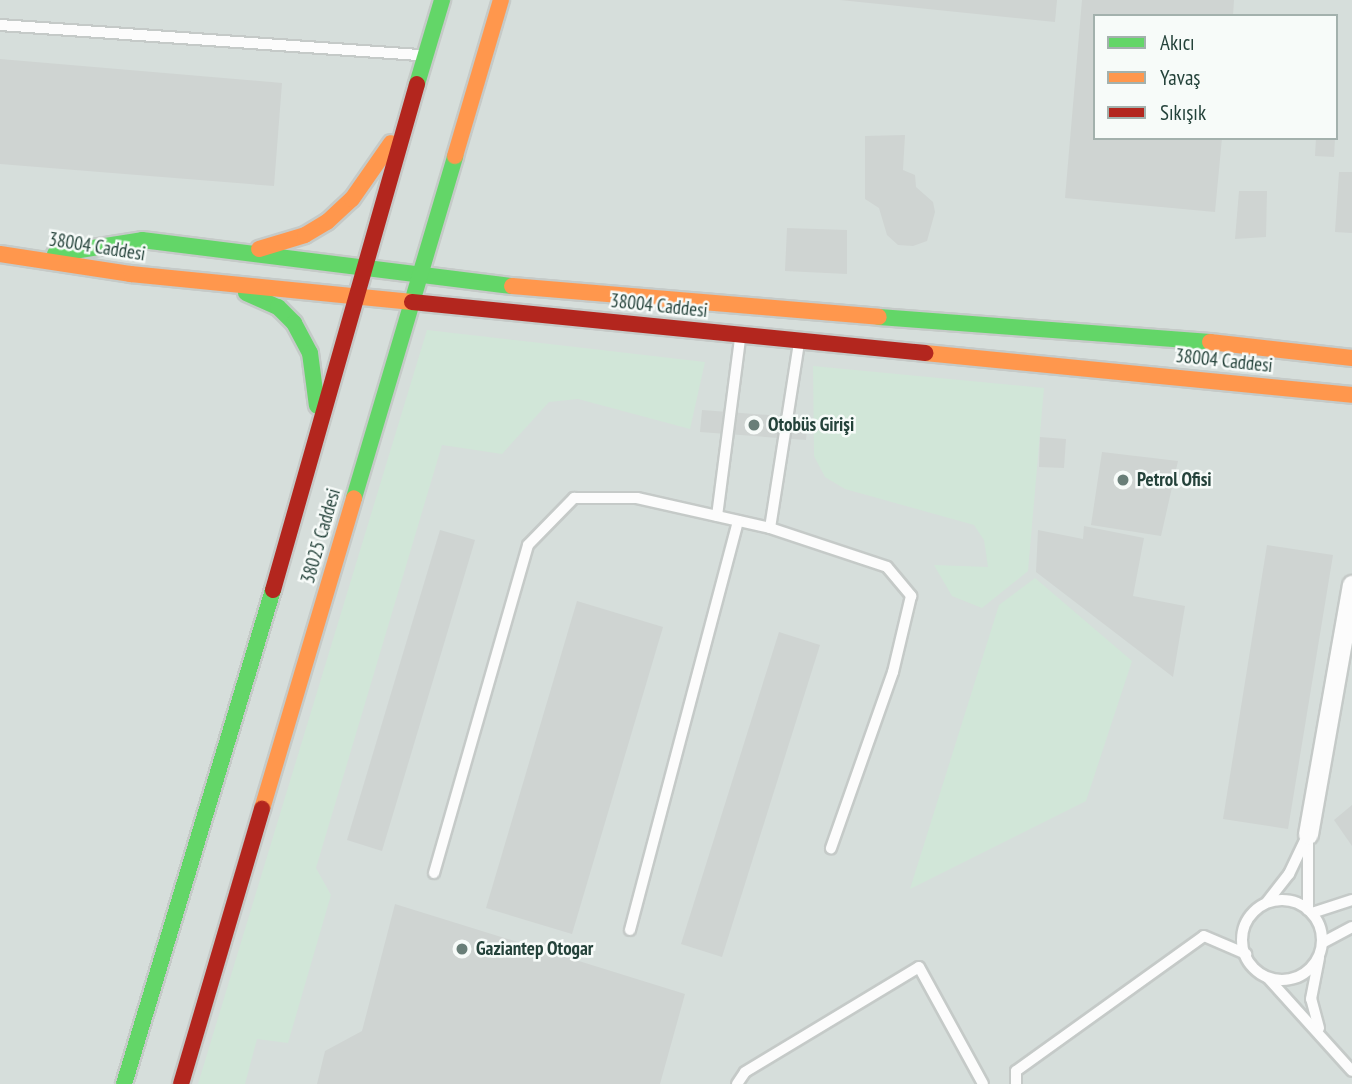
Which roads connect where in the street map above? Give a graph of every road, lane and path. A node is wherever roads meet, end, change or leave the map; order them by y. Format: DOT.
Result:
graph roads {
  1 [pos="442,0"];
  2 [pos="501,0"];
  3 [pos="0,25"];
  4 [pos="426,55"];
  5 [pos="405,124"];
  6 [pos="249,252"];
  7 [pos="0,254"];
  8 [pos="32,257"];
  9 [pos="363,265"];
  10 [pos="420,274"];
  11 [pos="206,282"];
  12 [pos="353,296"];
  13 [pos="412,303"];
  14 [pos="741,321"];
  15 [pos="802,325"];
  16 [pos="1352,358"];
  17 [pos="1352,395"];
  18 [pos="318,426"];
  19 [pos="717,516"];
  20 [pos="738,521"];
  21 [pos="770,528"];
  22 [pos="1352,585"];
  23 [pos="1308,834"];
  24 [pos="831,848"];
  25 [pos="434,873"];
  26 [pos="1352,900"];
  27 [pos="1266,904"];
  28 [pos="1310,912"];
  29 [pos="1352,927"];
  30 [pos="630,930"];
  31 [pos="1321,946"];
  32 [pos="1246,954"];
  33 [pos="1267,977"];
  34 [pos="1319,1029"];
  35 [pos="1352,1071"];
  36 [pos="124,1084"];
  37 [pos="181,1084"];
  38 [pos="737,1084"];
  39 [pos="983,1084"];
  40 [pos="1016,1084"];
  1 -- 4 [label="street, 38025 Caddesi"];
  2 -- 10 [label="street, 38025 Caddesi"];
  3 -- 4 [label="lane"];
  4 -- 5 [label="street, 38025 Caddesi"];
  5 -- 6 [label="street"];
  5 -- 9 [label="street, 38025 Caddesi"];
  6 -- 8 [label="street, 38004 Caddesi"];
  6 -- 9 [label="street, 38004 Caddesi"];
  7 -- 8 [label="street"];
  8 -- 11 [label="street, 38004 Caddesi"];
  9 -- 10 [label="street, 38004 Caddesi"];
  9 -- 12 [label="street, 38025 Caddesi"];
  10 -- 13 [label="street, 38025 Caddesi"];
  10 -- 14 [label="street, 38004 Caddesi"];
  11 -- 12 [label="street, 38004 Caddesi"];
  11 -- 18 [label="street"];
  12 -- 13 [label="street, 38004 Caddesi"];
  12 -- 18 [label="street, 38025 Caddesi"];
  13 -- 14 [label="street, 38004 Caddesi"];
  13 -- 37 [label="street, 38025 Caddesi"];
  14 -- 15 [label="street, 38004 Caddesi"];
  14 -- 15 [label="street, 38004 Caddesi"];
  14 -- 19 [label="lane"];
  15 -- 16 [label="street, 38004 Caddesi"];
  15 -- 17 [label="street, 38004 Caddesi"];
  15 -- 21 [label="lane"];
  18 -- 36 [label="street, 38025 Caddesi"];
  19 -- 20 [label="lane"];
  19 -- 25 [label="lane"];
  20 -- 21 [label="lane"];
  20 -- 30 [label="lane"];
  21 -- 24 [label="lane"];
  22 -- 23 [label="street"];
  23 -- 27 [label="lane"];
  23 -- 28 [label="lane"];
  26 -- 28 [label="lane"];
  27 -- 28 [label="lane"];
  27 -- 32 [label="lane"];
  28 -- 31 [label="lane"];
  29 -- 31 [label="lane"];
  31 -- 33 [label="lane"];
  31 -- 34 [label="lane"];
  32 -- 33 [label="lane"];
  32 -- 40 [label="lane"];
  33 -- 34 [label="lane"];
  34 -- 35 [label="lane"];
  38 -- 39 [label="lane"];
}
